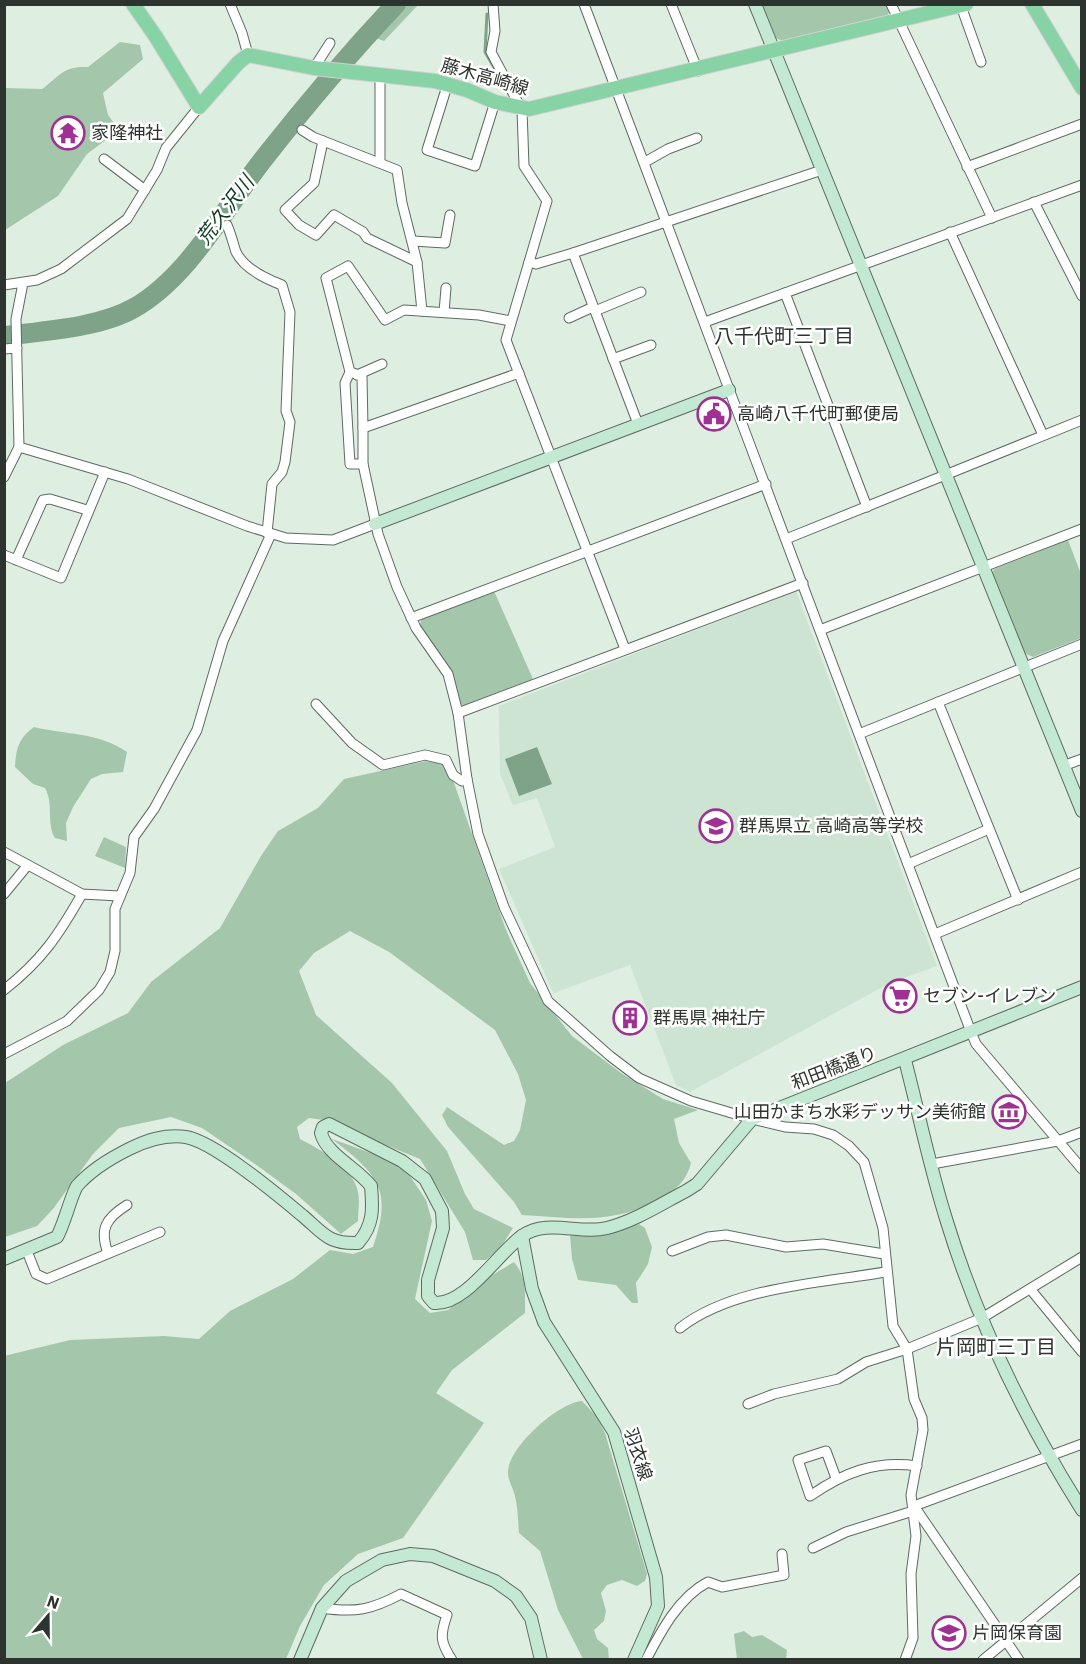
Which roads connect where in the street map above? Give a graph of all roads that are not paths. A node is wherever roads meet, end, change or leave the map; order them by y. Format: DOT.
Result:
graph roads {
  1 [pos="133,4"];
  2 [pos="230,4"];
  3 [pos="493,4"];
  4 [pos="584,4"];
  5 [pos="671,4"];
  6 [pos="755,4"];
  7 [pos="891,4"];
  8 [pos="1032,4"];
  9 [pos="963,5"];
  10 [pos="898,21"];
  11 [pos="330,43"];
  12 [pos="774,51"];
  13 [pos="248,55"];
  14 [pos="981,62"];
  15 [pos="316,68"];
  16 [pos="698,70"];
  17 [pos="380,74"];
  18 [pos="448,84"];
  19 [pos="1080,84"];
  20 [pos="616,90"];
  21 [pos="495,102"];
  22 [pos="199,107"];
  23 [pos="522,110"];
  24 [pos="1082,124"];
  25 [pos="302,130"];
  26 [pos="697,138"];
  27 [pos="323,141"];
  28 [pos="104,159"];
  29 [pos="380,161"];
  30 [pos="645,162"];
  31 [pos="967,167"];
  32 [pos="822,170"];
  33 [pos="1082,185"];
  34 [pos="145,190"];
  35 [pos="1034,202"];
  36 [pos="450,215"];
  37 [pos="992,218"];
  38 [pos="667,222"];
  39 [pos="227,225"];
  40 [pos="950,232"];
  41 [pos="412,241"];
  42 [pos="573,253"];
  43 [pos="417,262"];
  44 [pos="529,262"];
  45 [pos="861,265"];
  46 [pos="23,283"];
  47 [pos="4,285"];
  48 [pos="446,288"];
  49 [pos="641,292"];
  50 [pos="785,293"];
  51 [pos="1082,296"];
  52 [pos="594,309"];
  53 [pos="422,311"];
  54 [pos="444,312"];
  55 [pos="569,318"];
  56 [pos="511,321"];
  57 [pos="705,322"];
  58 [pos="17,345"];
  59 [pos="651,345"];
  60 [pos="4,349"];
  61 [pos="613,359"];
  62 [pos="382,364"];
  63 [pos="353,373"];
  64 [pos="519,373"];
  65 [pos="729,390"];
  66 [pos="1082,420"];
  67 [pos="638,424"];
  68 [pos="363,428"];
  69 [pos="1042,435"];
  70 [pos="19,447"];
  71 [pos="551,457"];
  72 [pos="363,464"];
  73 [pos="105,471"];
  74 [pos="946,475"];
  75 [pos="4,477"];
  76 [pos="766,484"];
  77 [pos="867,507"];
  78 [pos="87,510"];
  79 [pos="375,525"];
  80 [pos="1082,529"];
  81 [pos="269,534"];
  82 [pos="786,539"];
  83 [pos="587,552"];
  84 [pos="4,555"];
  85 [pos="16,560"];
  86 [pos="983,567"];
  87 [pos="803,583"];
  88 [pos="411,618"];
  89 [pos="820,630"];
  90 [pos="1082,644"];
  91 [pos="625,649"];
  92 [pos="1023,668"];
  93 [pos="938,702"];
  94 [pos="316,704"];
  95 [pos="458,713"];
  96 [pos="859,734"];
  97 [pos="1082,759"];
  98 [pos="1063,766"];
  99 [pos="467,779"];
  100 [pos="1082,811"];
  101 [pos="989,830"];
  102 [pos="4,852"];
  103 [pos="908,864"];
  104 [pos="27,866"];
  105 [pos="1082,872"];
  106 [pos="4,894"];
  107 [pos="82,894"];
  108 [pos="119,896"];
  109 [pos="1017,900"];
  110 [pos="935,934"];
  111 [pos="1082,987"];
  112 [pos="4,990"];
  113 [pos="971,1032"];
  114 [pos="7,1050"];
  115 [pos="904,1060"];
  116 [pos="752,1119"];
  117 [pos="1082,1132"];
  118 [pos="1058,1141"];
  119 [pos="932,1164"];
  120 [pos="1082,1169"];
  121 [pos="127,1205"];
  122 [pos="160,1232"];
  123 [pos="522,1236"];
  124 [pos="27,1251"];
  125 [pos="672,1251"];
  126 [pos="108,1253"];
  127 [pos="884,1254"];
  128 [pos="1082,1257"];
  129 [pos="4,1259"];
  130 [pos="885,1272"];
  131 [pos="1031,1290"];
  132 [pos="982,1318"];
  133 [pos="680,1328"];
  134 [pos="907,1349"];
  135 [pos="1082,1352"];
  136 [pos="748,1404"];
  137 [pos="1082,1444"];
  138 [pos="1049,1459"];
  139 [pos="917,1466"];
  140 [pos="836,1478"];
  141 [pos="913,1509"];
  142 [pos="1082,1510"];
  143 [pos="813,1548"];
  144 [pos="782,1554"];
  145 [pos="1082,1578"];
  146 [pos="322,1608"];
  147 [pos="1004,1639"];
  148 [pos="300,1659"];
  149 [pos="452,1659"];
  150 [pos="541,1659"];
  151 [pos="634,1659"];
  152 [pos="646,1659"];
  153 [pos="905,1659"];
  154 [pos="983,1659"];
  155 [pos="1019,1659"];
  1 -- 22 [label="main road"];
  2 -- 13 [label="street"];
  3 -- 23 [label="street"];
  4 -- 20 [label="street"];
  5 -- 16 [label="street"];
  6 -- 12 [label="street"];
  7 -- 10 [label="street"];
  8 -- 19 [label="main road"];
  9 -- 10 [label="main road, 藤木高崎線"];
  9 -- 14 [label="street"];
  10 -- 12 [label="main road, 藤木高崎線"];
  10 -- 31 [label="street"];
  11 -- 15 [label="street"];
  12 -- 16 [label="main road, 藤木高崎線"];
  12 -- 32 [label="street"];
  13 -- 15 [label="main road, 藤木高崎線"];
  13 -- 22 [label="main road"];
  15 -- 17 [label="main road, 藤木高崎線"];
  16 -- 20 [label="main road, 藤木高崎線"];
  17 -- 18 [label="main road, 藤木高崎線"];
  17 -- 29 [label="street"];
  18 -- 21 [label="main road, 藤木高崎線"];
  18 -- 21 [label="street"];
  20 -- 23 [label="main road, 藤木高崎線"];
  20 -- 30 [label="street"];
  21 -- 23 [label="main road, 藤木高崎線"];
  22 -- 34 [label="street"];
  23 -- 44 [label="street"];
  24 -- 31 [label="street"];
  25 -- 27 [label="street"];
  26 -- 30 [label="street"];
  27 -- 29 [label="street"];
  27 -- 43 [label="street"];
  28 -- 34 [label="street"];
  29 -- 41 [label="street"];
  30 -- 38 [label="street"];
  31 -- 37 [label="street"];
  32 -- 38 [label="street"];
  32 -- 45 [label="street"];
  33 -- 35 [label="street"];
  34 -- 46 [label="street"];
  35 -- 37 [label="street"];
  35 -- 51 [label="street"];
  36 -- 41 [label="street"];
  37 -- 40 [label="street"];
  38 -- 42 [label="street"];
  38 -- 57 [label="street"];
  39 -- 81 [label="street"];
  40 -- 45 [label="street"];
  40 -- 69 [label="street"];
  41 -- 43 [label="street"];
  42 -- 44 [label="street"];
  42 -- 52 [label="street"];
  43 -- 53 [label="street"];
  44 -- 56 [label="street"];
  45 -- 50 [label="street"];
  45 -- 74 [label="street"];
  46 -- 47 [label="street"];
  46 -- 58 [label="street"];
  48 -- 54 [label="street"];
  49 -- 52 [label="street"];
  50 -- 57 [label="street"];
  50 -- 77 [label="street"];
  52 -- 55 [label="street"];
  52 -- 61 [label="street"];
  53 -- 54 [label="street"];
  53 -- 63 [label="street"];
  54 -- 56 [label="street"];
  56 -- 64 [label="street"];
  57 -- 65 [label="street"];
  58 -- 60 [label="street"];
  58 -- 70 [label="street"];
  59 -- 61 [label="street"];
  61 -- 67 [label="street"];
  62 -- 63 [label="street"];
  63 -- 68 [label="street"];
  63 -- 72 [label="street"];
  64 -- 68 [label="street"];
  64 -- 71 [label="street"];
  65 -- 67 [label="street"];
  65 -- 76 [label="street"];
  66 -- 69 [label="street"];
  67 -- 71 [label="street"];
  68 -- 72 [label="street"];
  69 -- 74 [label="street"];
  70 -- 73 [label="street"];
  70 -- 75 [label="street"];
  71 -- 79 [label="street"];
  71 -- 83 [label="street"];
  72 -- 79 [label="street"];
  73 -- 78 [label="street"];
  73 -- 81 [label="street"];
  74 -- 77 [label="street"];
  74 -- 86 [label="street"];
  76 -- 82 [label="street"];
  76 -- 83 [label="street"];
  77 -- 82 [label="street"];
  78 -- 85 [label="street"];
  78 -- 85 [label="street"];
  79 -- 81 [label="street"];
  79 -- 88 [label="street"];
  80 -- 86 [label="street"];
  81 -- 108 [label="street"];
  82 -- 87 [label="street"];
  83 -- 88 [label="street"];
  83 -- 91 [label="street"];
  84 -- 85 [label="street"];
  86 -- 89 [label="street"];
  86 -- 92 [label="street"];
  87 -- 89 [label="street"];
  87 -- 91 [label="street"];
  88 -- 95 [label="street"];
  89 -- 96 [label="street"];
  90 -- 92 [label="street"];
  91 -- 95 [label="street"];
  92 -- 93 [label="street"];
  92 -- 98 [label="street"];
  93 -- 96 [label="street"];
  93 -- 101 [label="street"];
  94 -- 99 [label="street"];
  95 -- 99 [label="street"];
  96 -- 103 [label="street"];
  97 -- 98 [label="street"];
  98 -- 100 [label="street"];
  99 -- 116 [label="street"];
  101 -- 103 [label="street"];
  101 -- 109 [label="street"];
  102 -- 104 [label="street"];
  103 -- 110 [label="street"];
  104 -- 106 [label="street"];
  104 -- 107 [label="street"];
  105 -- 109 [label="street"];
  107 -- 108 [label="street"];
  107 -- 112 [label="street"];
  108 -- 114 [label="street"];
  109 -- 110 [label="street"];
  110 -- 113 [label="street"];
  111 -- 113 [label="street, 和田橋通り"];
  113 -- 115 [label="street, 和田橋通り"];
  113 -- 118 [label="street"];
  115 -- 116 [label="street, 和田橋通り"];
  115 -- 119 [label="street"];
  116 -- 123 [label="street, 和田橋通り"];
  116 -- 127 [label="street"];
  117 -- 118 [label="street"];
  118 -- 119 [label="street"];
  118 -- 120 [label="street"];
  119 -- 132 [label="street"];
  121 -- 126 [label="street"];
  122 -- 126 [label="street"];
  123 -- 124 [label="street"];
  123 -- 151 [label="street, 羽衣線"];
  124 -- 126 [label="street"];
  124 -- 129 [label="street"];
  125 -- 127 [label="street"];
  127 -- 130 [label="street"];
  128 -- 131 [label="street"];
  130 -- 133 [label="street"];
  130 -- 134 [label="street"];
  131 -- 132 [label="street"];
  131 -- 135 [label="street"];
  132 -- 134 [label="street"];
  132 -- 138 [label="street"];
  134 -- 136 [label="street"];
  134 -- 139 [label="street"];
  137 -- 138 [label="street"];
  138 -- 141 [label="street"];
  138 -- 142 [label="street"];
  139 -- 140 [label="street"];
  139 -- 141 [label="street"];
  140 -- 140 [label="street"];
  141 -- 143 [label="street"];
  141 -- 147 [label="street"];
  141 -- 153 [label="street"];
  144 -- 152 [label="street"];
  145 -- 147 [label="street"];
  146 -- 148 [label="street"];
  146 -- 149 [label="street"];
  146 -- 150 [label="street"];
  147 -- 154 [label="street"];
  147 -- 155 [label="street"];
}
